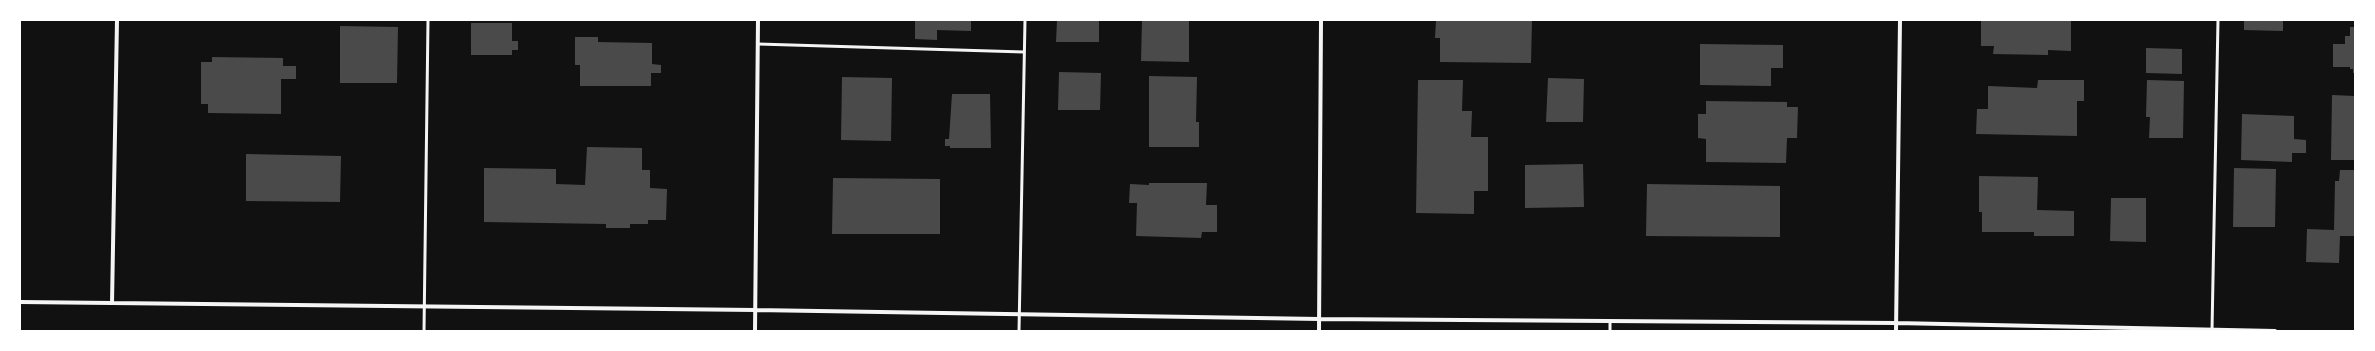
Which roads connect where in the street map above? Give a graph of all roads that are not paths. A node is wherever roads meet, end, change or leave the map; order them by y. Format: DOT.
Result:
graph roads {
  1 [pos="117,20"];
  2 [pos="428,20"];
  3 [pos="758,20"];
  4 [pos="1025,20"];
  5 [pos="1322,20"];
  6 [pos="1900,20"];
  7 [pos="2218,20"];
  8 [pos="758,44"];
  9 [pos="1024,52"];
  10 [pos="20,302"];
  11 [pos="112,303"];
  12 [pos="424,307"];
  13 [pos="755,310"];
  14 [pos="1020,314"];
  15 [pos="1319,319"];
  16 [pos="1610,322"];
  17 [pos="1896,323"];
  18 [pos="2212,330"];
  19 [pos="424,331"];
  20 [pos="755,331"];
  21 [pos="1019,331"];
  22 [pos="1318,331"];
  23 [pos="1610,331"];
  24 [pos="1896,331"];
  25 [pos="2275,331"];
  1 -- 11 [label="street"];
  2 -- 12 [label="lane"];
  3 -- 8 [label="street"];
  4 -- 9 [label="lane"];
  5 -- 15 [label="street"];
  6 -- 17 [label="street"];
  7 -- 18 [label="lane"];
  8 -- 9 [label="lane"];
  8 -- 13 [label="street"];
  9 -- 14 [label="lane"];
  10 -- 11 [label="street"];
  11 -- 12 [label="street"];
  12 -- 13 [label="street"];
  12 -- 19 [label="lane"];
  13 -- 14 [label="street"];
  13 -- 20 [label="street"];
  14 -- 15 [label="street"];
  14 -- 21 [label="lane"];
  15 -- 16 [label="street"];
  15 -- 22 [label="street"];
  16 -- 17 [label="street"];
  16 -- 23 [label="lane"];
  17 -- 18 [label="street"];
  17 -- 24 [label="street"];
  18 -- 25 [label="street"];
}
